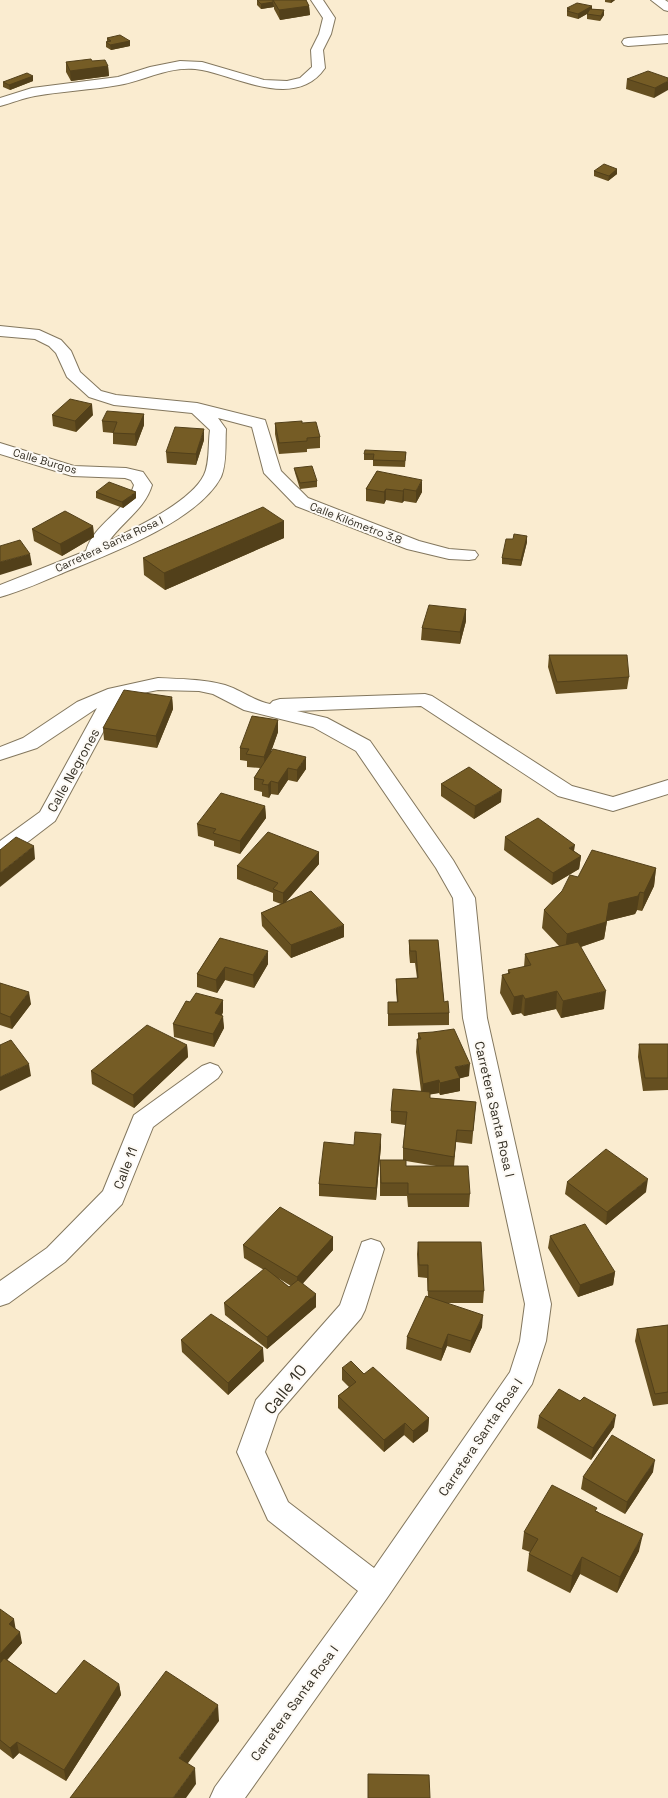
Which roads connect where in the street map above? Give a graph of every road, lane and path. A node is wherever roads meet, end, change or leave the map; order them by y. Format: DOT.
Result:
graph roads {
  1 [pos="317,0"];
  2 [pos="657,0"];
  3 [pos="668,7"];
  4 [pos="668,39"];
  5 [pos="628,42"];
  6 [pos="0,102"];
  7 [pos="0,331"];
  8 [pos="197,408"];
  9 [pos="0,448"];
  10 [pos="94,553"];
  11 [pos="470,555"];
  12 [pos="0,590"];
  13 [pos="115,693"];
  14 [pos="251,706"];
  15 [pos="0,754"];
  16 [pos="668,787"];
  17 [pos="0,852"];
  18 [pos="210,1072"];
  19 [pos="371,1249"];
  20 [pos="0,1295"];
  21 [pos="377,1588"];
  22 [pos="226,1798"];
  1 -- 6 [label="street"];
  2 -- 3 [label="street"];
  4 -- 5 [label="street"];
  7 -- 8 [label="street"];
  8 -- 10 [label="street, Carretera Santa Rosa I"];
  8 -- 11 [label="street, Calle Kilómetro 3.8"];
  9 -- 10 [label="street, Calle Burgos"];
  10 -- 12 [label="street, Carretera Santa Rosa I"];
  13 -- 14 [label="street, Carretera Santa Rosa I"];
  13 -- 15 [label="street, Carretera Santa Rosa I"];
  13 -- 17 [label="street, Calle Negrones"];
  14 -- 16 [label="street"];
  14 -- 21 [label="street, Carretera Santa Rosa I"];
  18 -- 20 [label="street, Calle 11"];
  19 -- 21 [label="street, Calle 10"];
  21 -- 22 [label="street, Carretera Santa Rosa I"];
}
